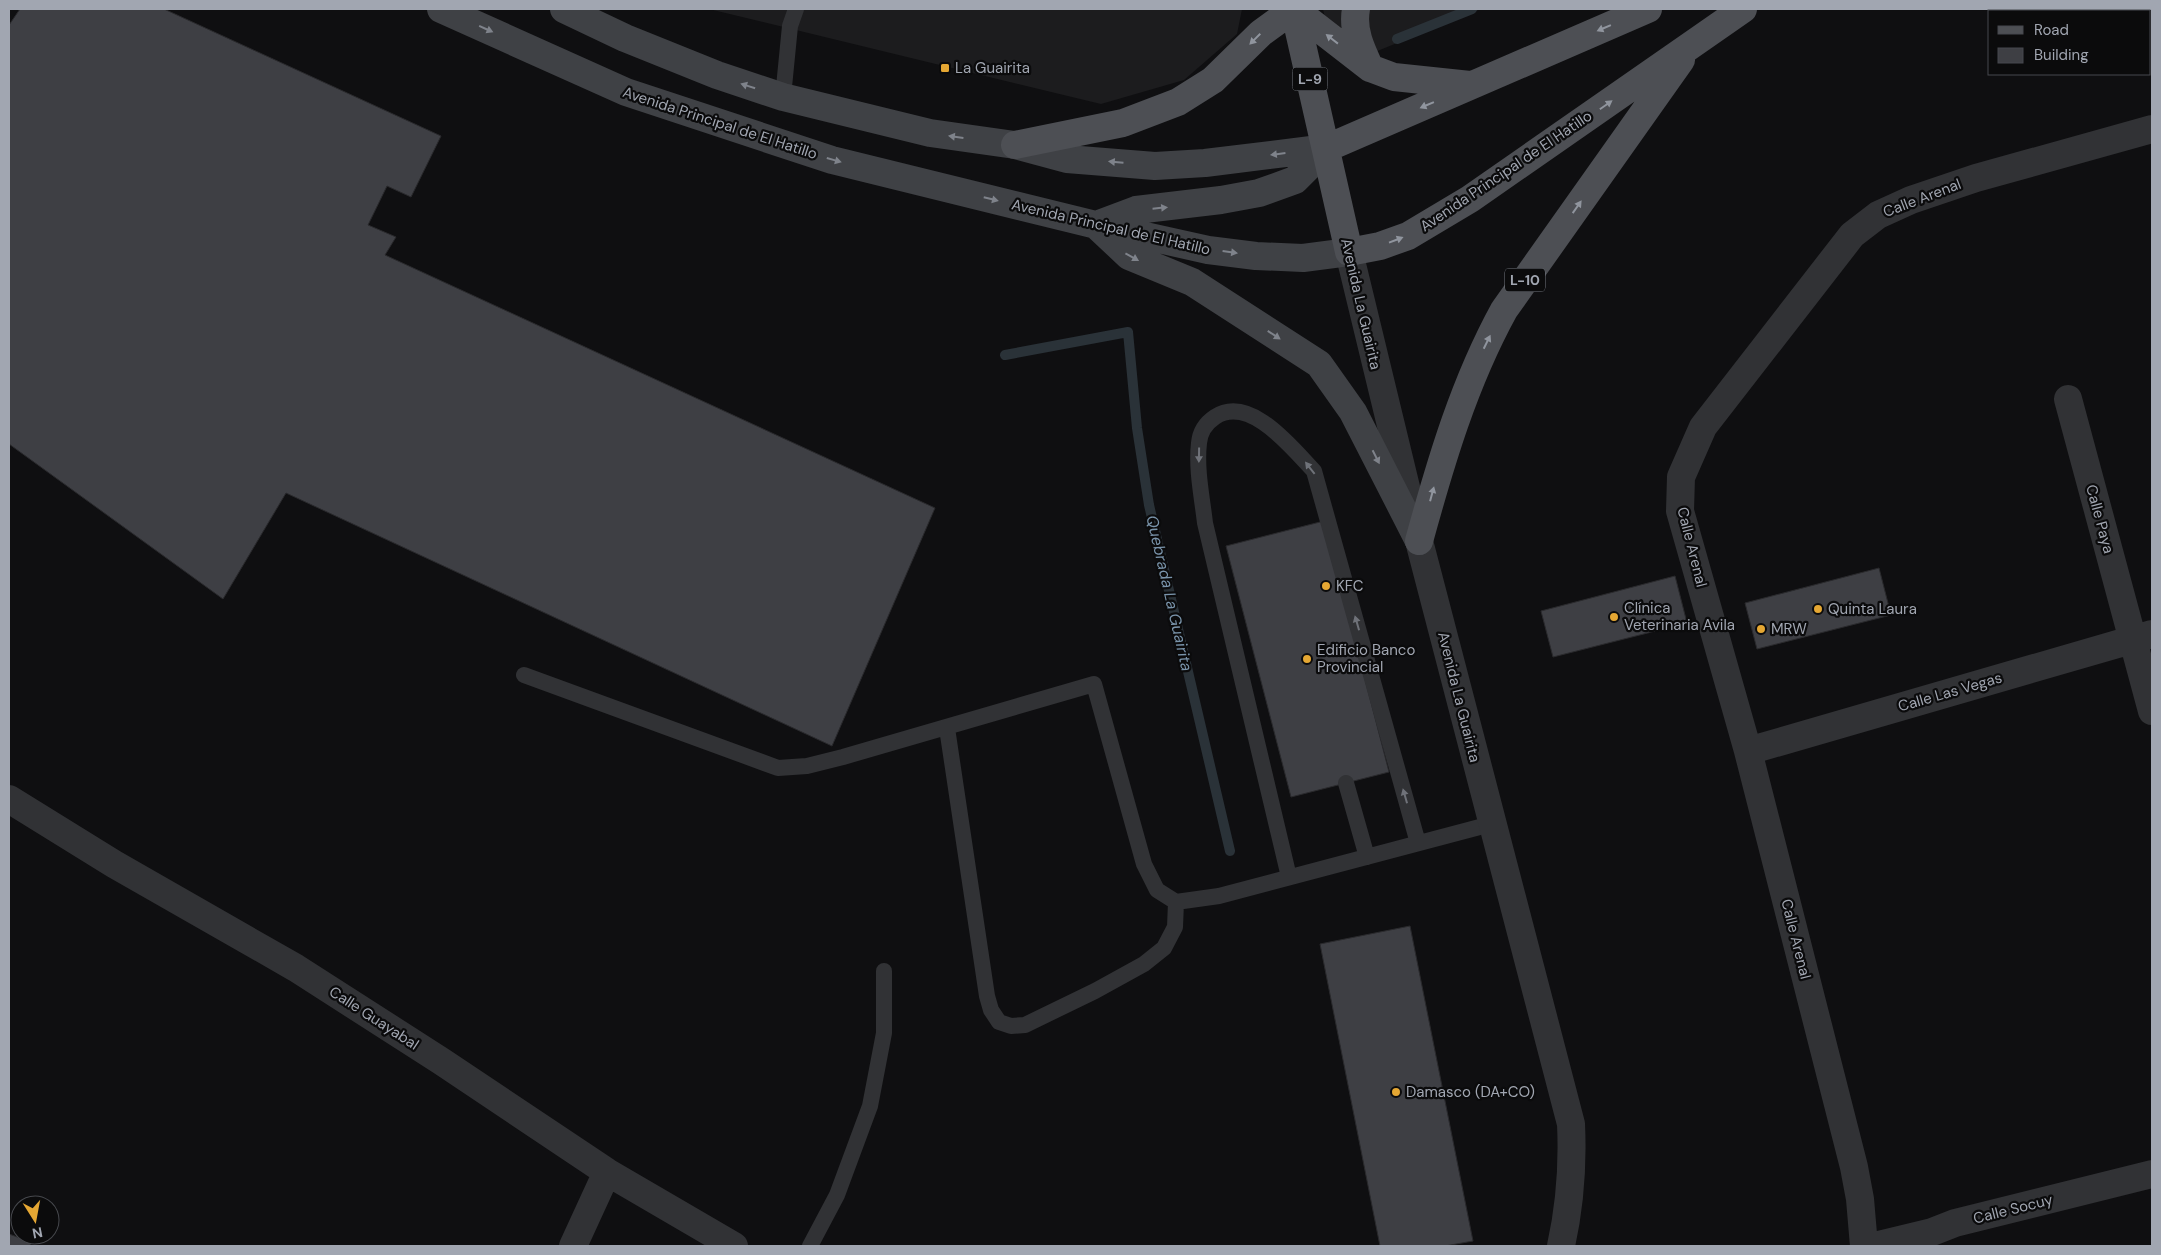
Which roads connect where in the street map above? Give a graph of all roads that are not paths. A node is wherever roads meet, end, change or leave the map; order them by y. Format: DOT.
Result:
graph roads {
  1 [pos="441,9"];
  2 [pos="564,9"];
  3 [pos="796,9"];
  4 [pos="1295,9"];
  5 [pos="1356,9"];
  6 [pos="1648,9"];
  7 [pos="1743,9"];
  8 [pos="1690,47"];
  9 [pos="1370,68"];
  10 [pos="1472,85"];
  11 [pos="783,97"];
  12 [pos="2152,129"];
  13 [pos="1015,145"];
  14 [pos="1327,148"];
  15 [pos="1096,225"];
  16 [pos="1349,252"];
  17 [pos="2068,399"];
  18 [pos="1419,541"];
  19 [pos="2142,637"];
  20 [pos="524,674"];
  21 [pos="2152,710"];
  22 [pos="946,728"];
  23 [pos="1748,750"];
  24 [pos="1346,783"];
  25 [pos="9,799"];
  26 [pos="1491,824"];
  27 [pos="1418,843"];
  28 [pos="1367,856"];
  29 [pos="1289,877"];
  30 [pos="1176,902"];
  31 [pos="884,971"];
  32 [pos="607,1172"];
  33 [pos="2152,1174"];
  34 [pos="573,1246"];
  35 [pos="734,1246"];
  36 [pos="810,1246"];
  37 [pos="1561,1246"];
  38 [pos="1864,1246"];
  39 [pos="1874,1246"];
  1 -- 15 [label="main road, Avenida Principal de El Hatillo / L-10, one-way"];
  11 -- 2 [label="main road, one-way"];
  3 -- 11 [label="lane"];
  9 -- 4 [label="main road, one-way"];
  4 -- 13 [label="main road, one-way"];
  4 -- 14 [label="main road, L-9"];
  5 -- 9 [label="main road"];
  6 -- 10 [label="main road, one-way"];
  7 -- 8 [label="main road, Avenida Principal de El Hatillo / L-10"];
  16 -- 8 [label="main road, Avenida Principal de El Hatillo / L-10, one-way"];
  18 -- 8 [label="main road, L-10, one-way"];
  9 -- 10 [label="main road"];
  10 -- 14 [label="main road, one-way"];
  13 -- 11 [label="main road, one-way"];
  12 -- 23 [label="street, Calle Arenal"];
  14 -- 13 [label="main road, one-way"];
  15 -- 14 [label="main road, one-way"];
  14 -- 16 [label="main road, Avenida La Guairita / L-9"];
  15 -- 16 [label="main road, Avenida Principal de El Hatillo / L-10, one-way"];
  15 -- 18 [label="main road, one-way"];
  16 -- 18 [label="street, Avenida La Guairita"];
  17 -- 19 [label="street, Calle Paya"];
  18 -- 26 [label="street, Avenida La Guairita"];
  19 -- 21 [label="street, Calle Paya"];
  19 -- 23 [label="street, Calle Las Vegas"];
  20 -- 22 [label="lane"];
  22 -- 30 [label="lane"];
  22 -- 30 [label="lane"];
  23 -- 38 [label="street, Calle Arenal"];
  24 -- 28 [label="lane"];
  25 -- 32 [label="street, Calle Guayabal"];
  26 -- 27 [label="lane"];
  26 -- 37 [label="street, Avenida La Guairita"];
  27 -- 28 [label="lane"];
  27 -- 29 [label="lane, one-way"];
  28 -- 29 [label="lane"];
  29 -- 30 [label="lane"];
  31 -- 36 [label="lane"];
  32 -- 34 [label="street"];
  32 -- 35 [label="street, Calle Guayabal"];
  33 -- 39 [label="street, Calle Socuy"];
}
